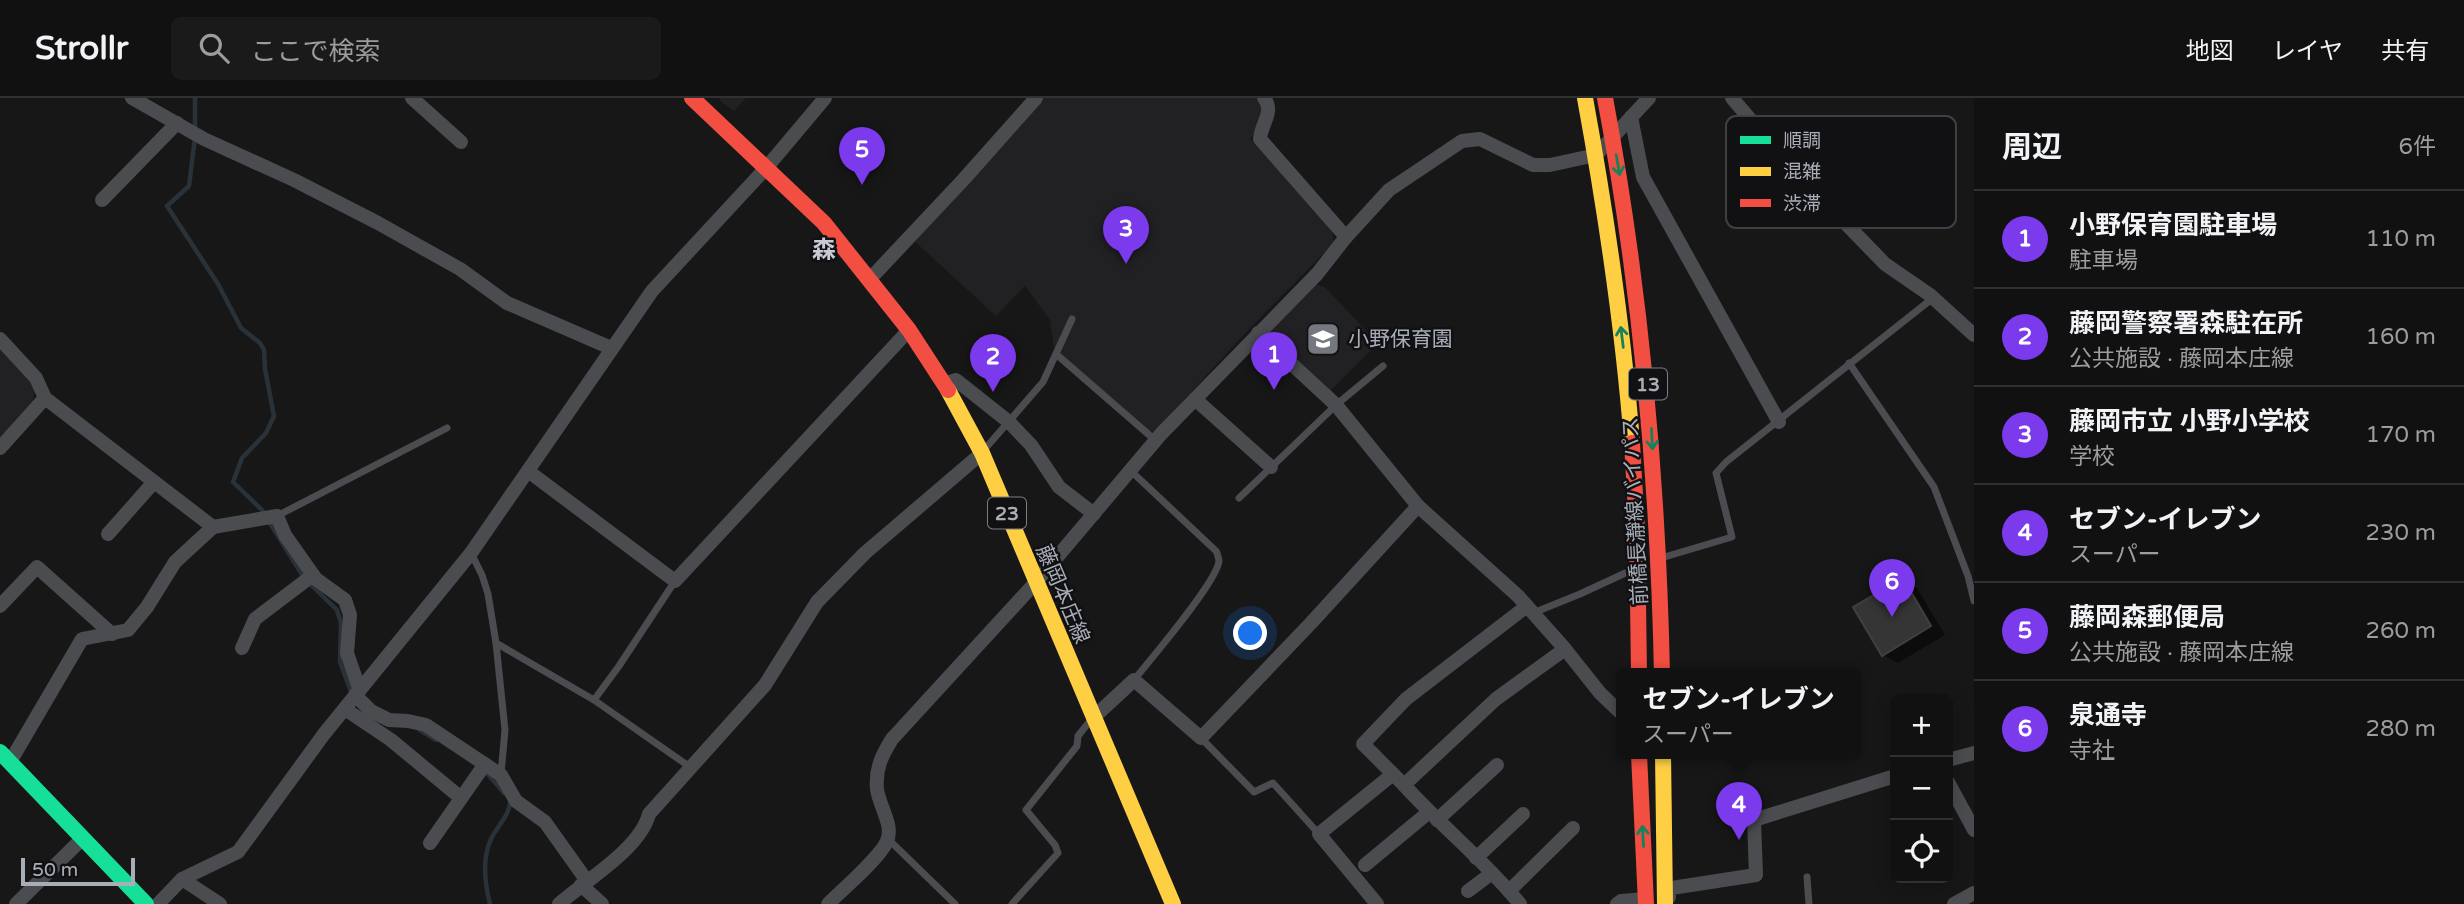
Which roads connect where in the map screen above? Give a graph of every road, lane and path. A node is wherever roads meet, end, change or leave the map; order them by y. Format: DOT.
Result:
graph roads {
  1 [pos="132,98"];
  2 [pos="412,98"];
  3 [pos="825,98"];
  4 [pos="1036,98"];
  5 [pos="1585,98"];
  6 [pos="1605,98"];
  7 [pos="1649,98"];
  8 [pos="1732,98"];
  9 [pos="696,99"];
  10 [pos="1269,99"];
  11 [pos="1747,116"];
  12 [pos="1631,117"];
  13 [pos="177,124"];
  14 [pos="1613,136"];
  15 [pos="461,142"];
  16 [pos="1596,155"];
  17 [pos="767,167"];
  18 [pos="102,200"];
  19 [pos="1850,228"];
  20 [pos="1346,237"];
  21 [pos="869,280"];
  22 [pos="1933,298"];
  23 [pos="1072,318"];
  24 [pos="908,330"];
  25 [pos="1258,332"];
  26 [pos="1974,335"];
  27 [pos="0,339"];
  28 [pos="611,348"];
  29 [pos="1055,354"];
  30 [pos="1849,363"];
  31 [pos="1383,366"];
  32 [pos="944,384"];
  33 [pos="45,398"];
  34 [pos="1195,399"];
  35 [pos="1336,405"];
  36 [pos="1009,422"];
  37 [pos="1779,422"];
  38 [pos="447,428"];
  39 [pos="1156,440"];
  40 [pos="0,448"];
  41 [pos="982,453"];
  42 [pos="1271,467"];
  43 [pos="528,471"];
  44 [pos="1131,471"];
  45 [pos="154,482"];
  46 [pos="1239,498"];
  47 [pos="1418,506"];
  48 [pos="1094,514"];
  49 [pos="276,516"];
  50 [pos="213,527"];
  51 [pos="108,534"];
  52 [pos="471,554"];
  53 [pos="1659,558"];
  54 [pos="1638,567"];
  55 [pos="313,575"];
  56 [pos="675,580"];
  57 [pos="1036,582"];
  58 [pos="1974,601"];
  59 [pos="0,606"];
  60 [pos="1530,610"];
  61 [pos="112,634"];
  62 [pos="496,643"];
  63 [pos="242,648"];
  64 [pos="1565,649"];
  65 [pos="1639,668"];
  66 [pos="1662,668"];
  67 [pos="1135,680"];
  68 [pos="357,691"];
  69 [pos="594,700"];
  70 [pos="1616,708"];
  71 [pos="345,709"];
  72 [pos="1093,718"];
  73 [pos="1201,738"];
  74 [pos="1974,753"];
  75 [pos="5,757"];
  76 [pos="1639,759"];
  77 [pos="1663,759"];
  78 [pos="1953,759"];
  79 [pos="485,764"];
  80 [pos="1497,765"];
  81 [pos="690,767"];
  82 [pos="1393,774"];
  83 [pos="501,775"];
  84 [pos="1890,778"];
  85 [pos="1404,785"];
  86 [pos="1953,791"];
  87 [pos="461,798"];
  88 [pos="1524,814"];
  89 [pos="1433,816"];
  90 [pos="1573,828"];
  91 [pos="1974,831"];
  92 [pos="1319,834"];
  93 [pos="83,838"];
  94 [pos="888,839"];
  95 [pos="430,843"];
  96 [pos="1476,858"];
  97 [pos="1365,865"];
  98 [pos="1492,873"];
  99 [pos="1807,877"];
  100 [pos="182,879"];
  101 [pos="584,883"];
  102 [pos="1468,891"];
  103 [pos="1509,891"];
  104 [pos="1974,893"];
  105 [pos="1665,897"];
  106 [pos="1646,902"];
  107 [pos="16,904"];
  108 [pos="146,904"];
  109 [pos="158,904"];
  110 [pos="220,904"];
  111 [pos="559,904"];
  112 [pos="602,904"];
  113 [pos="828,904"];
  114 [pos="955,904"];
  115 [pos="1012,904"];
  116 [pos="1173,904"];
  117 [pos="1377,904"];
  118 [pos="1520,904"];
  119 [pos="1617,904"];
  120 [pos="1673,904"];
  121 [pos="1809,904"];
  122 [pos="1954,904"];
  1 -- 13 [label="street"];
  2 -- 15 [label="street"];
  3 -- 17 [label="street"];
  4 -- 21 [label="street"];
  5 -- 16 [label="main road, 前橋長瀞線バイパス / 13"];
  6 -- 14 [label="main road, 前橋長瀞線バイパス / 13"];
  7 -- 12 [label="street"];
  8 -- 11 [label="street"];
  9 -- 17 [label="main road, 藤岡本庄線 / 23"];
  10 -- 20 [label="street"];
  12 -- 14 [label="street"];
  12 -- 37 [label="street"];
  13 -- 18 [label="street"];
  13 -- 28 [label="street"];
  14 -- 16 [label="street"];
  14 -- 53 [label="main road, 前橋長瀞線バイパス / 13, one-way"];
  16 -- 20 [label="street"];
  54 -- 16 [label="main road, 前橋長瀞線バイパス / 13, one-way"];
  17 -- 21 [label="main road, 藤岡本庄線 / 23"];
  17 -- 28 [label="street"];
  19 -- 22 [label="street"];
  20 -- 25 [label="street"];
  21 -- 24 [label="main road, 藤岡本庄線 / 23"];
  22 -- 26 [label="street"];
  22 -- 30 [label="lane"];
  23 -- 29 [label="lane"];
  24 -- 32 [label="main road, 藤岡本庄線 / 23"];
  24 -- 56 [label="street"];
  25 -- 34 [label="street"];
  25 -- 35 [label="street"];
  27 -- 33 [label="street"];
  28 -- 43 [label="street"];
  29 -- 36 [label="lane"];
  29 -- 39 [label="lane"];
  30 -- 37 [label="lane"];
  30 -- 58 [label="lane"];
  31 -- 35 [label="lane"];
  32 -- 36 [label="street"];
  32 -- 41 [label="main road, 藤岡本庄線 / 23"];
  33 -- 40 [label="street"];
  33 -- 45 [label="street"];
  34 -- 39 [label="street"];
  34 -- 42 [label="street"];
  35 -- 42 [label="lane"];
  35 -- 47 [label="street"];
  36 -- 41 [label="lane"];
  36 -- 48 [label="street"];
  37 -- 53 [label="lane"];
  38 -- 49 [label="lane"];
  39 -- 44 [label="street"];
  41 -- 57 [label="main road, 藤岡本庄線 / 23"];
  41 -- 81 [label="street"];
  42 -- 46 [label="lane"];
  43 -- 52 [label="street"];
  43 -- 56 [label="street"];
  44 -- 48 [label="street"];
  44 -- 67 [label="lane"];
  45 -- 50 [label="street"];
  45 -- 51 [label="street"];
  47 -- 60 [label="street"];
  47 -- 73 [label="street"];
  48 -- 57 [label="street"];
  49 -- 50 [label="street"];
  49 -- 55 [label="street"];
  50 -- 61 [label="street"];
  52 -- 62 [label="lane"];
  52 -- 68 [label="street"];
  53 -- 66 [label="main road, 前橋長瀞線バイパス / 13"];
  54 -- 60 [label="lane"];
  54 -- 65 [label="main road, 前橋長瀞線バイパス / 13"];
  55 -- 63 [label="street"];
  55 -- 68 [label="street"];
  56 -- 69 [label="lane"];
  57 -- 72 [label="main road, 藤岡本庄線 / 23"];
  57 -- 94 [label="street"];
  59 -- 61 [label="street"];
  60 -- 64 [label="street"];
  60 -- 82 [label="street"];
  61 -- 75 [label="street"];
  62 -- 69 [label="lane"];
  62 -- 83 [label="lane"];
  64 -- 70 [label="street"];
  64 -- 85 [label="street"];
  67 -- 72 [label="street"];
  67 -- 73 [label="street"];
  68 -- 71 [label="street"];
  68 -- 79 [label="street"];
  69 -- 81 [label="lane"];
  71 -- 87 [label="street"];
  71 -- 100 [label="street"];
  72 -- 115 [label="lane"];
  72 -- 116 [label="main road, 藤岡本庄線 / 23"];
  73 -- 92 [label="lane"];
  74 -- 78 [label="street"];
  75 -- 93 [label="main road"];
  106 -- 76 [label="main road, one-way"];
  77 -- 105 [label="main road"];
  79 -- 83 [label="street"];
  79 -- 87 [label="street"];
  80 -- 89 [label="street"];
  81 -- 101 [label="street"];
  82 -- 85 [label="street"];
  82 -- 92 [label="street"];
  83 -- 101 [label="street"];
  84 -- 105 [label="street"];
  85 -- 89 [label="street"];
  86 -- 91 [label="street"];
  87 -- 95 [label="street"];
  88 -- 96 [label="street"];
  89 -- 96 [label="street"];
  89 -- 97 [label="street"];
  90 -- 103 [label="street"];
  92 -- 117 [label="street"];
  93 -- 107 [label="street"];
  93 -- 108 [label="main road"];
  94 -- 113 [label="street"];
  94 -- 114 [label="lane"];
  96 -- 98 [label="street"];
  98 -- 102 [label="street"];
  98 -- 103 [label="street"];
  99 -- 121 [label="lane"];
  100 -- 109 [label="street"];
  100 -- 110 [label="street"];
  101 -- 111 [label="street"];
  101 -- 112 [label="street"];
  103 -- 118 [label="street"];
  104 -- 122 [label="street"];
  105 -- 120 [label="street"];
  106 -- 119 [label="street"];
}
